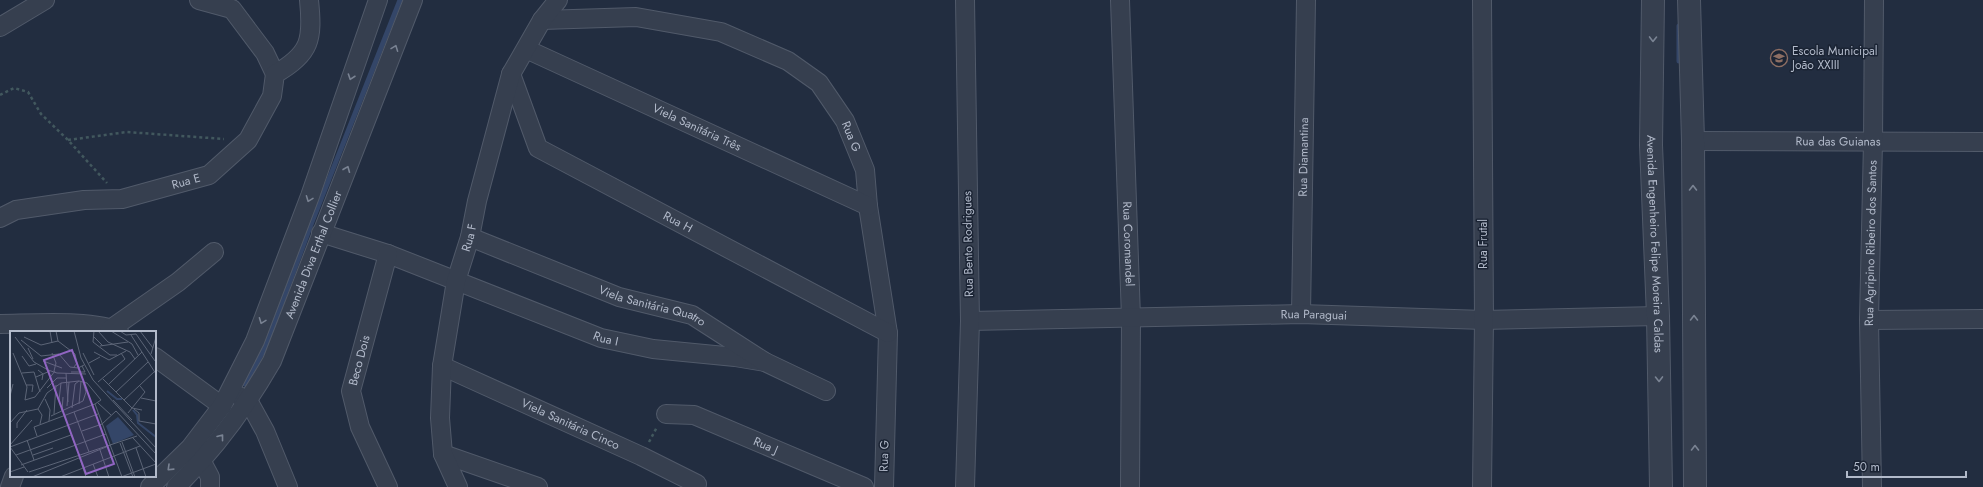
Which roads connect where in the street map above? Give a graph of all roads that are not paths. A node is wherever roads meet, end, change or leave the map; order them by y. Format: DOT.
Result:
graph roads {
  1 [pos="45,0"];
  2 [pos="199,0"];
  3 [pos="309,0"];
  4 [pos="378,0"];
  5 [pos="413,0"];
  6 [pos="558,0"];
  7 [pos="965,0"];
  8 [pos="1120,0"];
  9 [pos="1306,0"];
  10 [pos="1482,0"];
  11 [pos="1653,0"];
  12 [pos="1689,0"];
  13 [pos="1874,0"];
  14 [pos="542,20"];
  15 [pos="0,27"];
  16 [pos="526,49"];
  17 [pos="274,74"];
  18 [pos="511,74"];
  19 [pos="1693,141"];
  20 [pos="1874,142"];
  21 [pos="1983,142"];
  22 [pos="868,206"];
  23 [pos="0,218"];
  24 [pos="321,233"];
  25 [pos="470,237"];
  26 [pos="214,252"];
  27 [pos="388,254"];
  28 [pos="456,281"];
  29 [pos="1301,314"];
  30 [pos="1658,316"];
  31 [pos="1131,318"];
  32 [pos="1983,319"];
  33 [pos="1484,320"];
  34 [pos="1869,320"];
  35 [pos="970,321"];
  36 [pos="0,324"];
  37 [pos="113,331"];
  38 [pos="888,333"];
  39 [pos="156,358"];
  40 [pos="765,362"];
  41 [pos="442,366"];
  42 [pos="826,391"];
  43 [pos="226,398"];
  44 [pos="249,402"];
  45 [pos="666,414"];
  46 [pos="443,454"];
  47 [pos="202,462"];
  48 [pos="14,477"];
  49 [pos="697,484"];
  50 [pos="10,487"];
  51 [pos="150,487"];
  52 [pos="176,487"];
  53 [pos="210,487"];
  54 [pos="288,487"];
  55 [pos="388,487"];
  56 [pos="458,487"];
  57 [pos="538,487"];
  58 [pos="864,487"];
  59 [pos="884,487"];
  60 [pos="965,487"];
  61 [pos="1130,487"];
  62 [pos="1482,487"];
  63 [pos="1661,487"];
  64 [pos="1695,487"];
  65 [pos="1872,487"];
  1 -- 15 [label="street"];
  2 -- 17 [label="street"];
  3 -- 17 [label="street"];
  4 -- 43 [label="street, Avenida Diva Erthal Collier, one-way"];
  24 -- 5 [label="street, Avenida Diva Erthal Collier, one-way"];
  6 -- 14 [label="street, Rua F"];
  7 -- 35 [label="street, Rua Bento Rodrigues"];
  8 -- 31 [label="street, Rua Coromandel"];
  9 -- 29 [label="street, Rua Diamantina"];
  10 -- 33 [label="street, Rua Frutal"];
  11 -- 30 [label="street, Avenida Engenheiro Felipe Moreira Caldas, one-way"];
  12 -- 19 [label="street"];
  13 -- 20 [label="street, Rua Agripino Ribeiro dos Santos"];
  14 -- 16 [label="street, Rua F"];
  14 -- 22 [label="street, Rua G"];
  16 -- 18 [label="street, Rua F"];
  16 -- 22 [label="street, Viela Sanitária Três"];
  17 -- 23 [label="street, Rua E"];
  18 -- 25 [label="street, Rua F"];
  18 -- 38 [label="street, Rua H"];
  19 -- 20 [label="street, Rua das Guianas"];
  64 -- 19 [label="street, one-way"];
  20 -- 21 [label="street, Rua das Guianas"];
  20 -- 34 [label="street, Rua Agripino Ribeiro dos Santos"];
  22 -- 38 [label="street, Rua G"];
  24 -- 27 [label="street, Rua I"];
  24 -- 44 [label="street, Avenida Diva Erthal Collier"];
  25 -- 28 [label="street, Rua F"];
  25 -- 40 [label="street, Viela Sanitária Quatro"];
  26 -- 37 [label="street"];
  27 -- 28 [label="street, Rua I"];
  27 -- 55 [label="street, Beco Dois"];
  28 -- 40 [label="street, Rua I"];
  28 -- 41 [label="street, Rua F"];
  29 -- 31 [label="street, Rua Paraguai"];
  29 -- 33 [label="street, Rua Paraguai"];
  30 -- 33 [label="street, Rua Paraguai"];
  30 -- 63 [label="street, Avenida Engenheiro Felipe Moreira Caldas, one-way"];
  31 -- 35 [label="street, Rua Paraguai"];
  31 -- 61 [label="street, Rua Coromandel"];
  32 -- 34 [label="street"];
  33 -- 62 [label="street, Rua Frutal"];
  34 -- 65 [label="street, Rua Agripino Ribeiro dos Santos"];
  35 -- 60 [label="street, Rua Bento Rodrigues"];
  36 -- 37 [label="street"];
  38 -- 59 [label="street, Rua G"];
  39 -- 43 [label="street"];
  40 -- 42 [label="street, Viela Sanitária Quatro"];
  41 -- 46 [label="street, Rua F"];
  41 -- 49 [label="street, Viela Sanitária Cinco"];
  43 -- 44 [label="street"];
  43 -- 51 [label="street, Avenida Diva Erthal Collier, one-way"];
  47 -- 44 [label="street, Avenida Diva Erthal Collier, one-way"];
  44 -- 54 [label="street"];
  45 -- 58 [label="street, Rua J"];
  46 -- 56 [label="street, Rua F"];
  46 -- 57 [label="street"];
  47 -- 52 [label="street, Avenida Diva Erthal Collier"];
  47 -- 53 [label="street"];
  48 -- 50 [label="street"];
}
